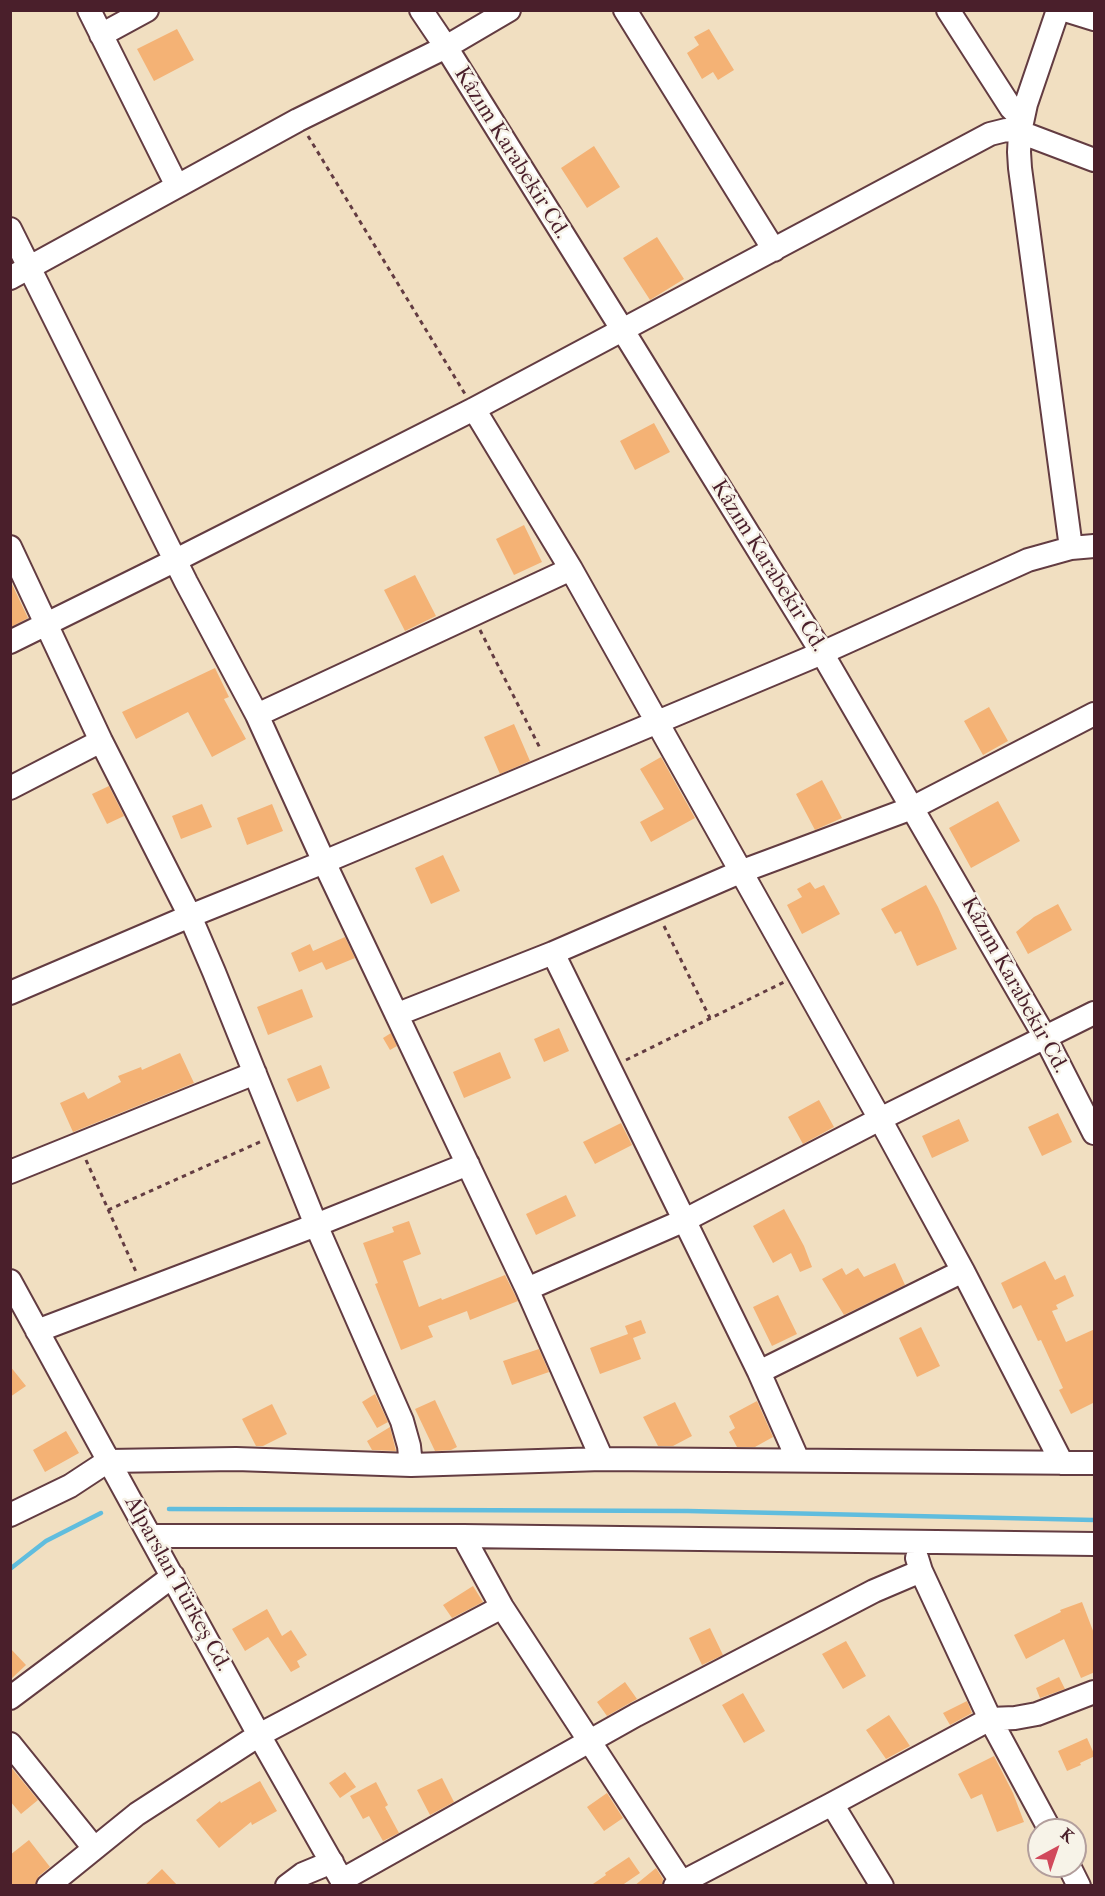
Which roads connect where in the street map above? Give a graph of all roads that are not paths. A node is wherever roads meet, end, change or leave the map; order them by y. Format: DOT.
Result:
graph roads {
  1 [pos="89,10"];
  2 [pos="147,10"];
  3 [pos="421,10"];
  4 [pos="510,10"];
  5 [pos="626,10"];
  6 [pos="948,10"];
  7 [pos="1058,10"];
  8 [pos="1065,10"];
  9 [pos="1095,19"];
  10 [pos="101,35"];
  11 [pos="446,47"];
  12 [pos="1021,125"];
  13 [pos="1095,160"];
  14 [pos="177,186"];
  15 [pos="10,229"];
  16 [pos="774,250"];
  17 [pos="20,273"];
  18 [pos="622,329"];
  19 [pos="474,409"];
  20 [pos="1095,546"];
  21 [pos="10,547"];
  22 [pos="1071,548"];
  23 [pos="176,560"];
  24 [pos="571,569"];
  25 [pos="45,624"];
  26 [pos="10,642"];
  27 [pos="822,653"];
  28 [pos="1095,714"];
  29 [pos="258,715"];
  30 [pos="657,723"];
  31 [pos="101,741"];
  32 [pos="10,788"];
  33 [pos="912,808"];
  34 [pos="324,862"];
  35 [pos="740,872"];
  36 [pos="189,916"];
  37 [pos="553,953"];
  38 [pos="10,993"];
  39 [pos="1095,1012"];
  40 [pos="398,1014"];
  41 [pos="1045,1037"];
  42 [pos="255,1073"];
  43 [pos="880,1119"];
  44 [pos="1095,1133"];
  45 [pos="468,1164"];
  46 [pos="10,1172"];
  47 [pos="685,1220"];
  48 [pos="316,1225"];
  49 [pos="963,1271"];
  50 [pos="10,1281"];
  51 [pos="528,1289"];
  52 [pos="18,1315"];
  53 [pos="37,1331"];
  54 [pos="759,1372"];
  55 [pos="602,1459"];
  56 [pos="798,1460"];
  57 [pos="108,1461"];
  58 [pos="1062,1463"];
  59 [pos="1095,1463"];
  60 [pos="411,1465"];
  61 [pos="10,1515"];
  62 [pos="151,1536"];
  63 [pos="463,1536"];
  64 [pos="913,1542"];
  65 [pos="1095,1544"];
  66 [pos="921,1571"];
  67 [pos="173,1576"];
  68 [pos="502,1607"];
  69 [pos="1095,1692"];
  70 [pos="10,1698"];
  71 [pos="990,1719"];
  72 [pos="259,1735"];
  73 [pos="589,1743"];
  74 [pos="10,1744"];
  75 [pos="832,1804"];
  76 [pos="1044,1818"];
  77 [pos="94,1848"];
  78 [pos="340,1876"];
  79 [pos="680,1884"];
  80 [pos="50,1885"];
  81 [pos="287,1886"];
  82 [pos="882,1886"];
  1 -- 10 [label="street"];
  2 -- 10 [label="street"];
  3 -- 11 [label="street, Kâzım Karabekir Cd."];
  4 -- 11 [label="street"];
  5 -- 16 [label="street"];
  6 -- 12 [label="street"];
  7 -- 12 [label="street"];
  8 -- 9 [label="street"];
  10 -- 14 [label="street"];
  11 -- 14 [label="street"];
  11 -- 18 [label="street, Kâzım Karabekir Cd."];
  12 -- 13 [label="street"];
  12 -- 16 [label="street"];
  12 -- 22 [label="street"];
  14 -- 17 [label="street"];
  15 -- 17 [label="street"];
  16 -- 18 [label="street"];
  17 -- 23 [label="street"];
  18 -- 19 [label="street"];
  18 -- 27 [label="street, Kâzım Karabekir Cd."];
  19 -- 23 [label="street"];
  19 -- 24 [label="street"];
  20 -- 22 [label="street"];
  21 -- 25 [label="street"];
  22 -- 27 [label="street"];
  23 -- 25 [label="street"];
  23 -- 29 [label="street"];
  24 -- 29 [label="street"];
  24 -- 30 [label="street"];
  25 -- 26 [label="street"];
  25 -- 31 [label="street"];
  27 -- 30 [label="street"];
  27 -- 33 [label="street, Kâzım Karabekir Cd."];
  28 -- 33 [label="street"];
  29 -- 34 [label="street"];
  30 -- 34 [label="street"];
  30 -- 35 [label="street"];
  31 -- 32 [label="street"];
  31 -- 36 [label="street"];
  33 -- 35 [label="street"];
  33 -- 41 [label="street, Kâzım Karabekir Cd."];
  34 -- 36 [label="street"];
  34 -- 40 [label="street"];
  35 -- 37 [label="street"];
  35 -- 43 [label="street"];
  36 -- 38 [label="street"];
  36 -- 42 [label="street"];
  37 -- 40 [label="street"];
  37 -- 47 [label="street"];
  39 -- 41 [label="street"];
  40 -- 45 [label="street"];
  41 -- 43 [label="street"];
  41 -- 44 [label="street, Kâzım Karabekir Cd."];
  42 -- 46 [label="street"];
  42 -- 48 [label="street"];
  43 -- 47 [label="street"];
  43 -- 49 [label="street"];
  45 -- 48 [label="street"];
  45 -- 51 [label="street"];
  47 -- 51 [label="street"];
  47 -- 54 [label="street"];
  48 -- 53 [label="street"];
  48 -- 60 [label="street"];
  49 -- 54 [label="street"];
  49 -- 58 [label="street"];
  50 -- 52 [label="street, Alparslan Türkeş Cd."];
  51 -- 55 [label="street"];
  52 -- 53 [label="street, Alparslan Türkeş Cd."];
  53 -- 57 [label="street, Alparslan Türkeş Cd."];
  54 -- 56 [label="street"];
  55 -- 56 [label="street"];
  55 -- 60 [label="street"];
  56 -- 58 [label="street"];
  57 -- 60 [label="street"];
  57 -- 61 [label="street"];
  57 -- 62 [label="street, Alparslan Türkeş Cd."];
  58 -- 59 [label="street"];
  62 -- 63 [label="street"];
  62 -- 67 [label="street, Alparslan Türkeş Cd."];
  63 -- 64 [label="street"];
  63 -- 68 [label="street"];
  64 -- 65 [label="street"];
  64 -- 66 [label="street"];
  66 -- 71 [label="street"];
  66 -- 73 [label="street"];
  67 -- 70 [label="street"];
  67 -- 72 [label="street, Alparslan Türkeş Cd."];
  68 -- 72 [label="street"];
  68 -- 73 [label="street"];
  69 -- 71 [label="street"];
  71 -- 75 [label="street"];
  71 -- 76 [label="street"];
  72 -- 77 [label="street"];
  72 -- 78 [label="street, Alparslan Türkeş Cd."];
  73 -- 78 [label="street"];
  73 -- 79 [label="street"];
  74 -- 77 [label="street"];
  75 -- 79 [label="street"];
  75 -- 82 [label="street"];
  77 -- 80 [label="street"];
  78 -- 81 [label="street"];
}
